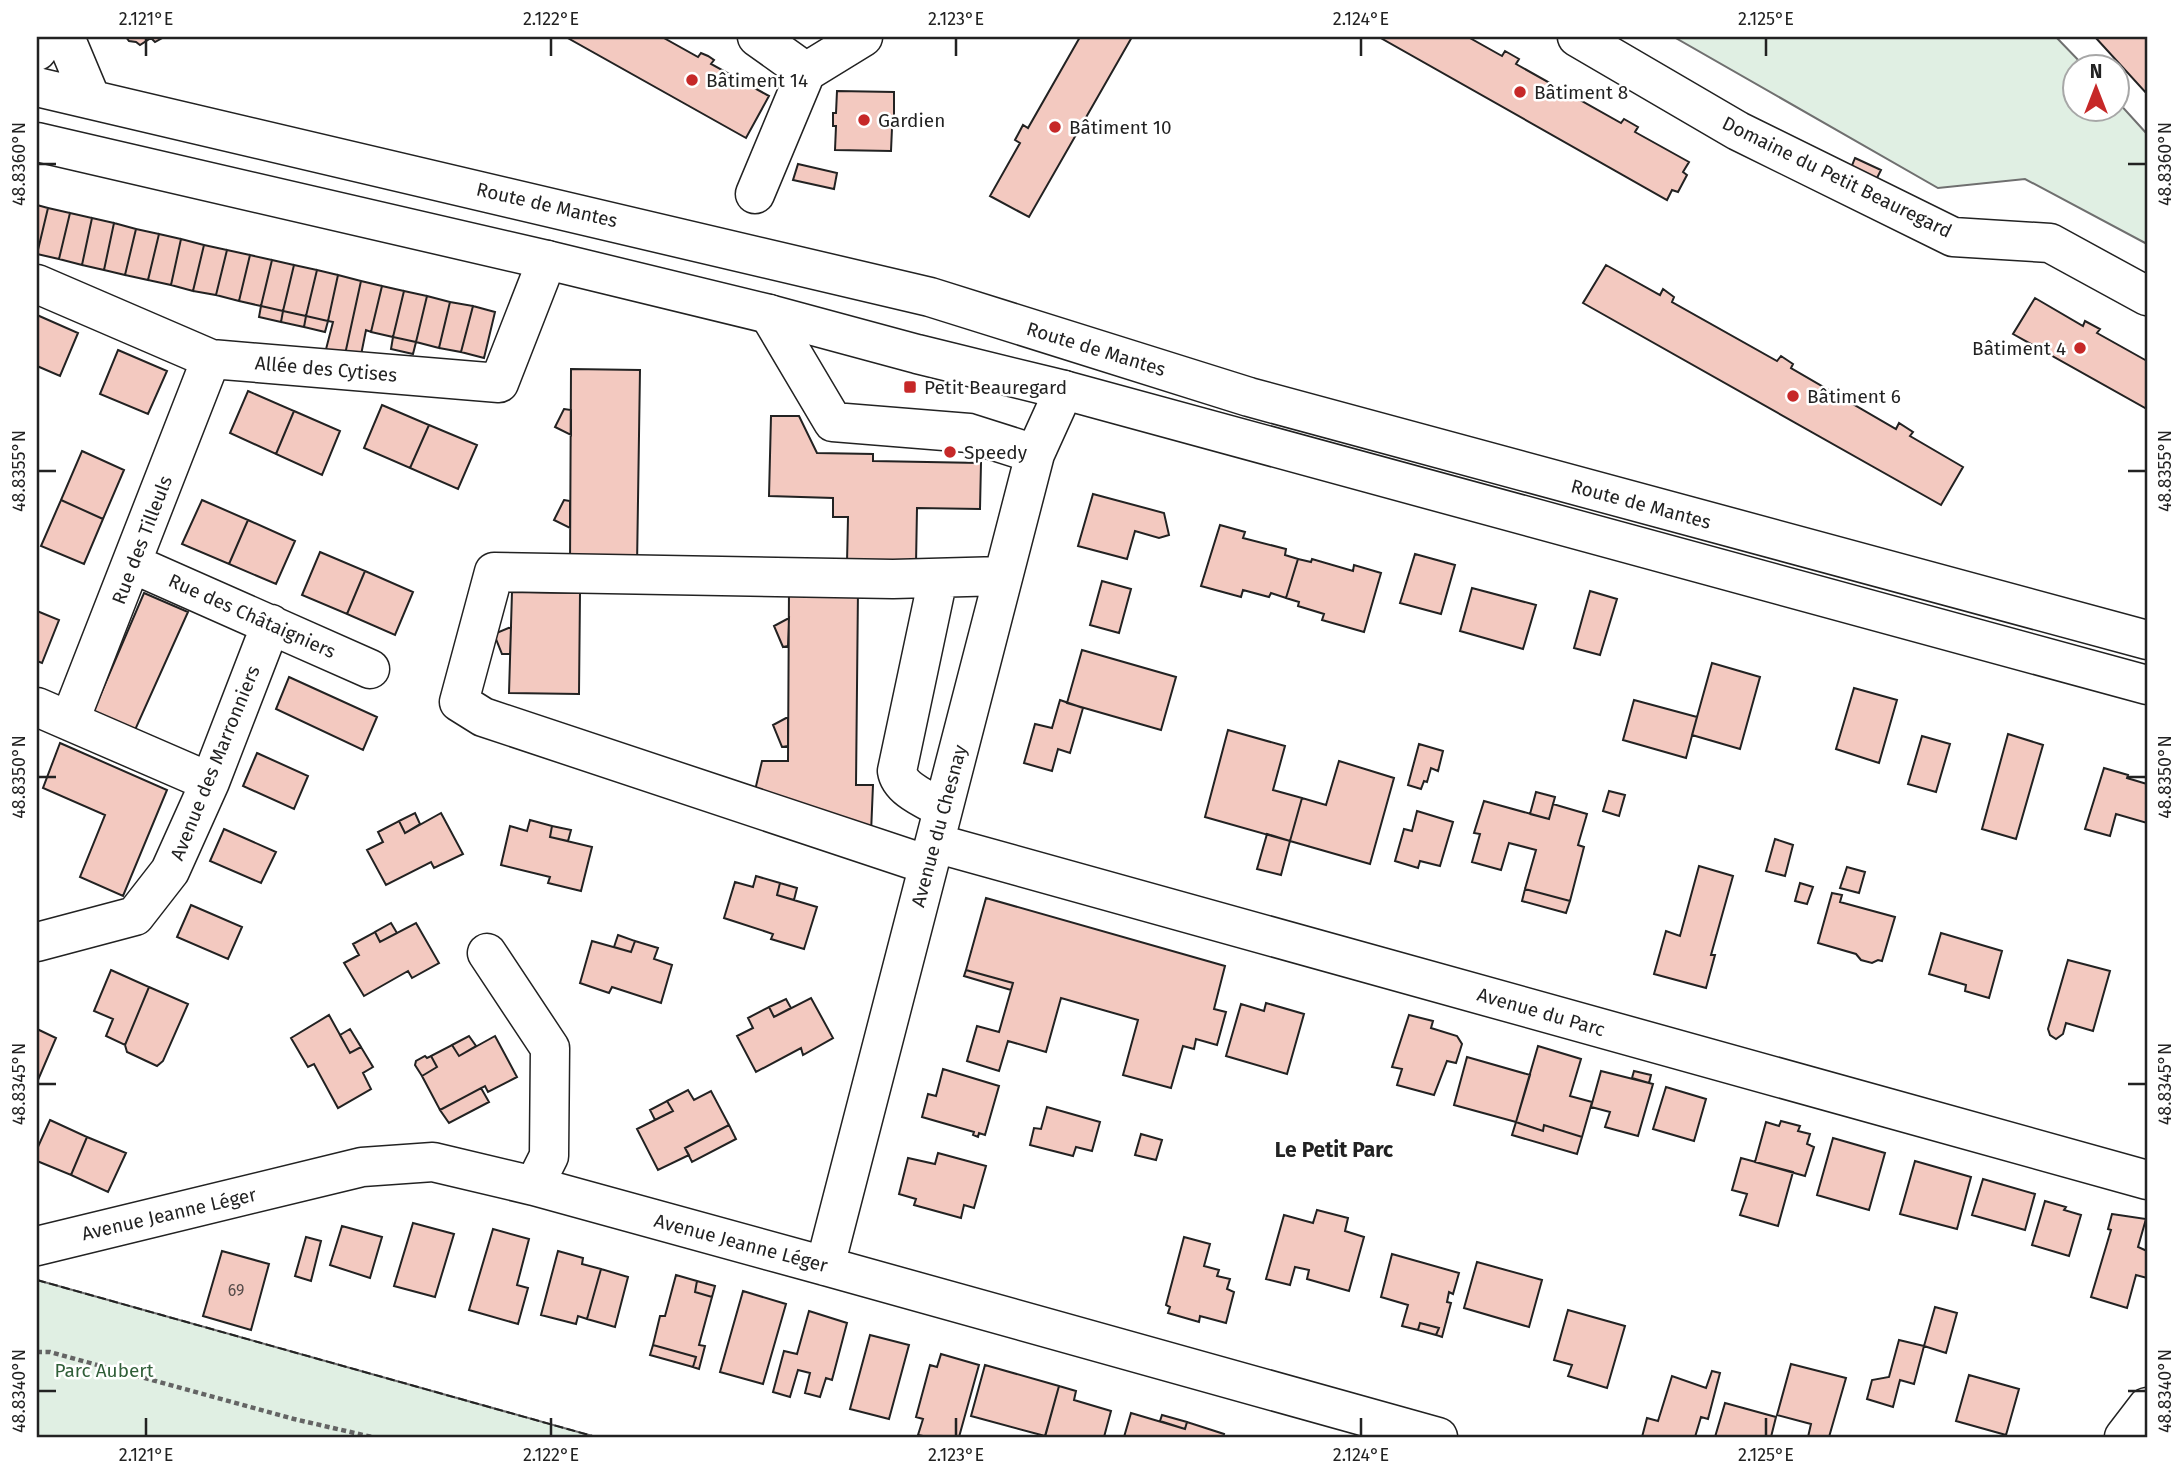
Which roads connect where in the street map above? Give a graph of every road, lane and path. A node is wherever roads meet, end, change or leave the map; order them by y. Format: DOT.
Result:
graph roads {
  1 [pos="47,37"];
  2 [pos="65,37"];
  3 [pos="757,37"];
  4 [pos="863,37"];
  5 [pos="1577,37"];
  6 [pos="37,51"];
  7 [pos="806,72"];
  8 [pos="37,87"];
  9 [pos="91,99"];
  10 [pos="37,142"];
  11 [pos="755,194"];
  12 [pos="547,260"];
  13 [pos="37,284"];
  14 [pos="2147,296"];
  15 [pos="769,314"];
  16 [pos="211,359"];
  17 [pos="1064,390"];
  18 [pos="1035,454"];
  19 [pos="133,564"];
  20 [pos="1003,576"];
  21 [pos="938,578"];
  22 [pos="271,624"];
  23 [pos="2147,640"];
  24 [pos="370,670"];
  25 [pos="2147,685"];
  26 [pos="54,714"];
  27 [pos="210,782"];
  28 [pos="935,839"];
  29 [pos="37,942"];
  30 [pos="487,953"];
  31 [pos="2147,1180"];
  32 [pos="534,1186"];
  33 [pos="37,1245"];
  34 [pos="825,1265"];
  35 [pos="37,1352"];
  36 [pos="2147,1407"];
  37 [pos="372,1437"];
  38 [pos="1438,1437"];
  39 [pos="2124,1437"];
  1 -- 6 [label="street"];
  2 -- 9 [label="street"];
  3 -- 7 [label="street"];
  4 -- 7 [label="street"];
  5 -- 14 [label="street, Domaine du Petit Beauregard"];
  7 -- 11 [label="street"];
  8 -- 9 [label="street, Route de Mantes"];
  9 -- 23 [label="street, Route de Mantes"];
  10 -- 12 [label="street"];
  12 -- 15 [label="street"];
  12 -- 16 [label="street, Allée des Cytises"];
  13 -- 16 [label="street, Allée des Cytises"];
  15 -- 17 [label="street"];
  15 -- 18 [label="street"];
  16 -- 19 [label="street, Rue des Tilleuls"];
  17 -- 18 [label="street, Avenue du Chesnay"];
  17 -- 25 [label="street"];
  18 -- 20 [label="street, Avenue du Chesnay"];
  19 -- 22 [label="street, Rue des Châtaigniers"];
  19 -- 26 [label="street, Rue des Tilleuls"];
  20 -- 21 [label="street"];
  20 -- 28 [label="street, Avenue du Chesnay"];
  21 -- 28 [label="street"];
  21 -- 28 [label="street"];
  22 -- 24 [label="street, Rue des Châtaigniers"];
  22 -- 27 [label="street, Avenue des Marronniers"];
  26 -- 27 [label="street"];
  27 -- 29 [label="street, Avenue des Marronniers"];
  28 -- 31 [label="street, Avenue du Parc"];
  28 -- 34 [label="street, Avenue du Chesnay"];
  30 -- 32 [label="street"];
  32 -- 33 [label="street, Avenue Jeanne Léger"];
  32 -- 34 [label="street, Avenue Jeanne Léger"];
  34 -- 38 [label="street, Avenue Jeanne Léger"];
  35 -- 37 [label="path"];
  36 -- 39 [label="street"];
}
